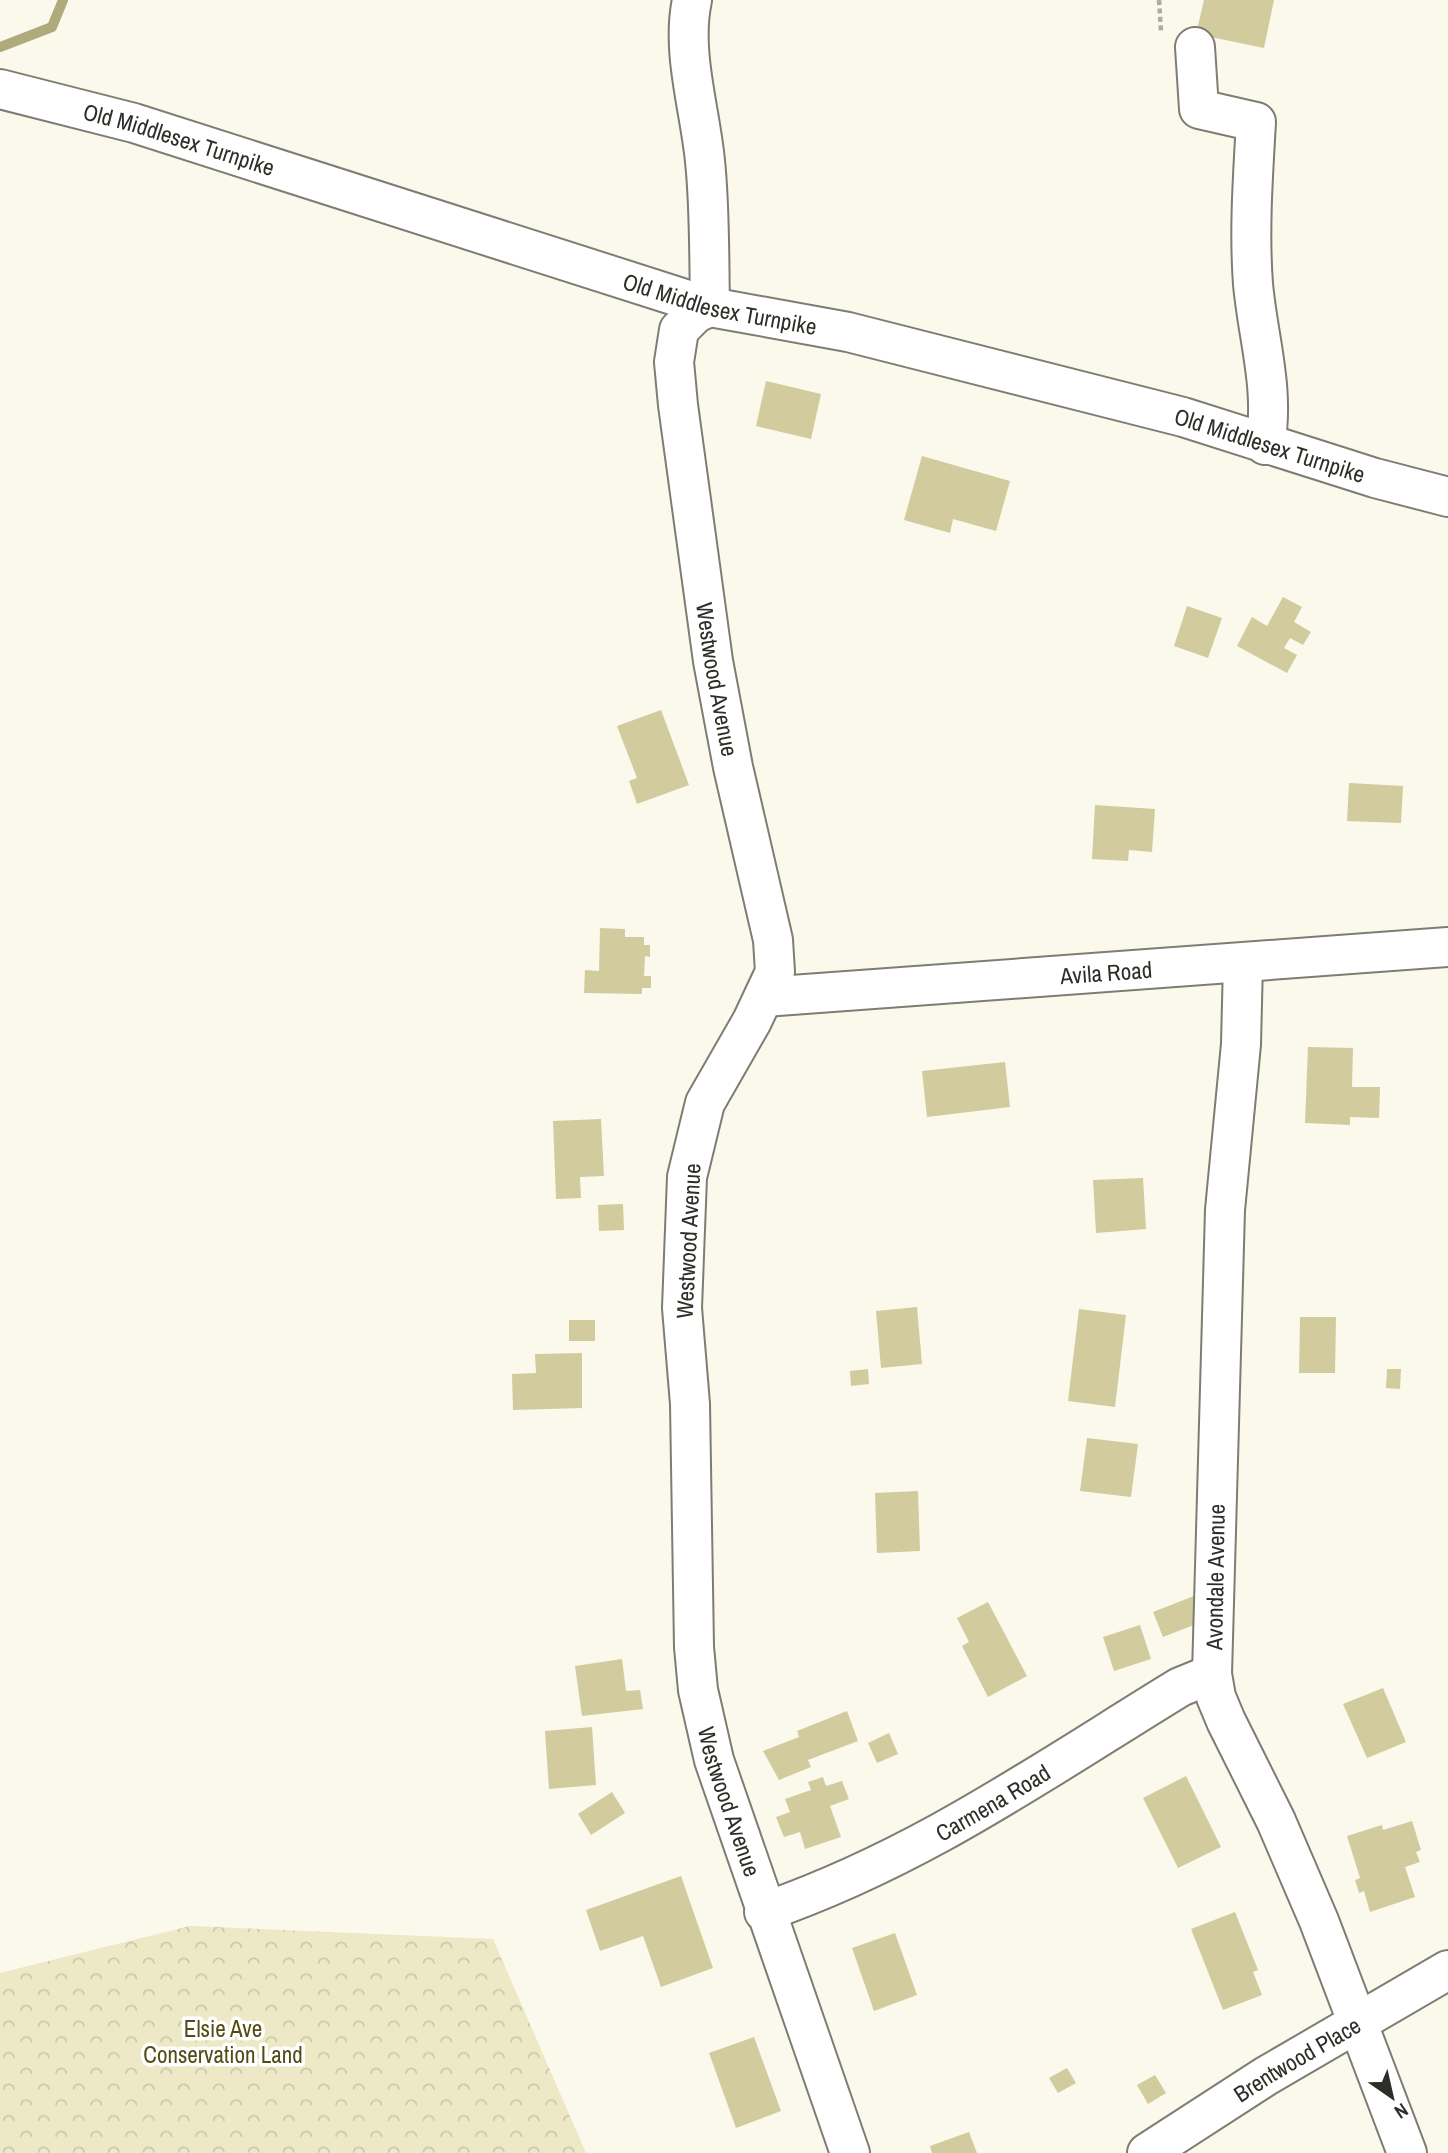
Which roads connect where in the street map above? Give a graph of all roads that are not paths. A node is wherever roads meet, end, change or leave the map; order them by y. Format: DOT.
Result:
graph roads {
  1 [pos="692,0"];
  2 [pos="1195,47"];
  3 [pos="0,89"];
  4 [pos="710,307"];
  5 [pos="1265,445"];
  6 [pos="1448,497"];
  7 [pos="1448,947"];
  8 [pos="1244,963"];
  9 [pos="764,997"];
  10 [pos="1212,1674"];
  11 [pos="764,1912"];
  12 [pos="1448,1970"];
  13 [pos="1358,2023"];
  14 [pos="850,2153"];
  15 [pos="1147,2153"];
  16 [pos="1407,2153"];
  1 -- 4 [label="street"];
  2 -- 5 [label="street"];
  3 -- 4 [label="street, Old Middlesex Turnpike"];
  4 -- 5 [label="street, Old Middlesex Turnpike"];
  4 -- 9 [label="street, Westwood Avenue"];
  5 -- 6 [label="street, Old Middlesex Turnpike"];
  7 -- 8 [label="street, Avila Road"];
  8 -- 9 [label="street, Avila Road"];
  8 -- 10 [label="street, Avondale Avenue"];
  9 -- 11 [label="street, Westwood Avenue"];
  10 -- 11 [label="street, Carmena Road"];
  10 -- 13 [label="street, Avondale Avenue"];
  11 -- 14 [label="street, Westwood Avenue"];
  12 -- 13 [label="street, Brentwood Place"];
  13 -- 15 [label="street, Brentwood Place"];
  13 -- 16 [label="street, Avondale Avenue"];
}
